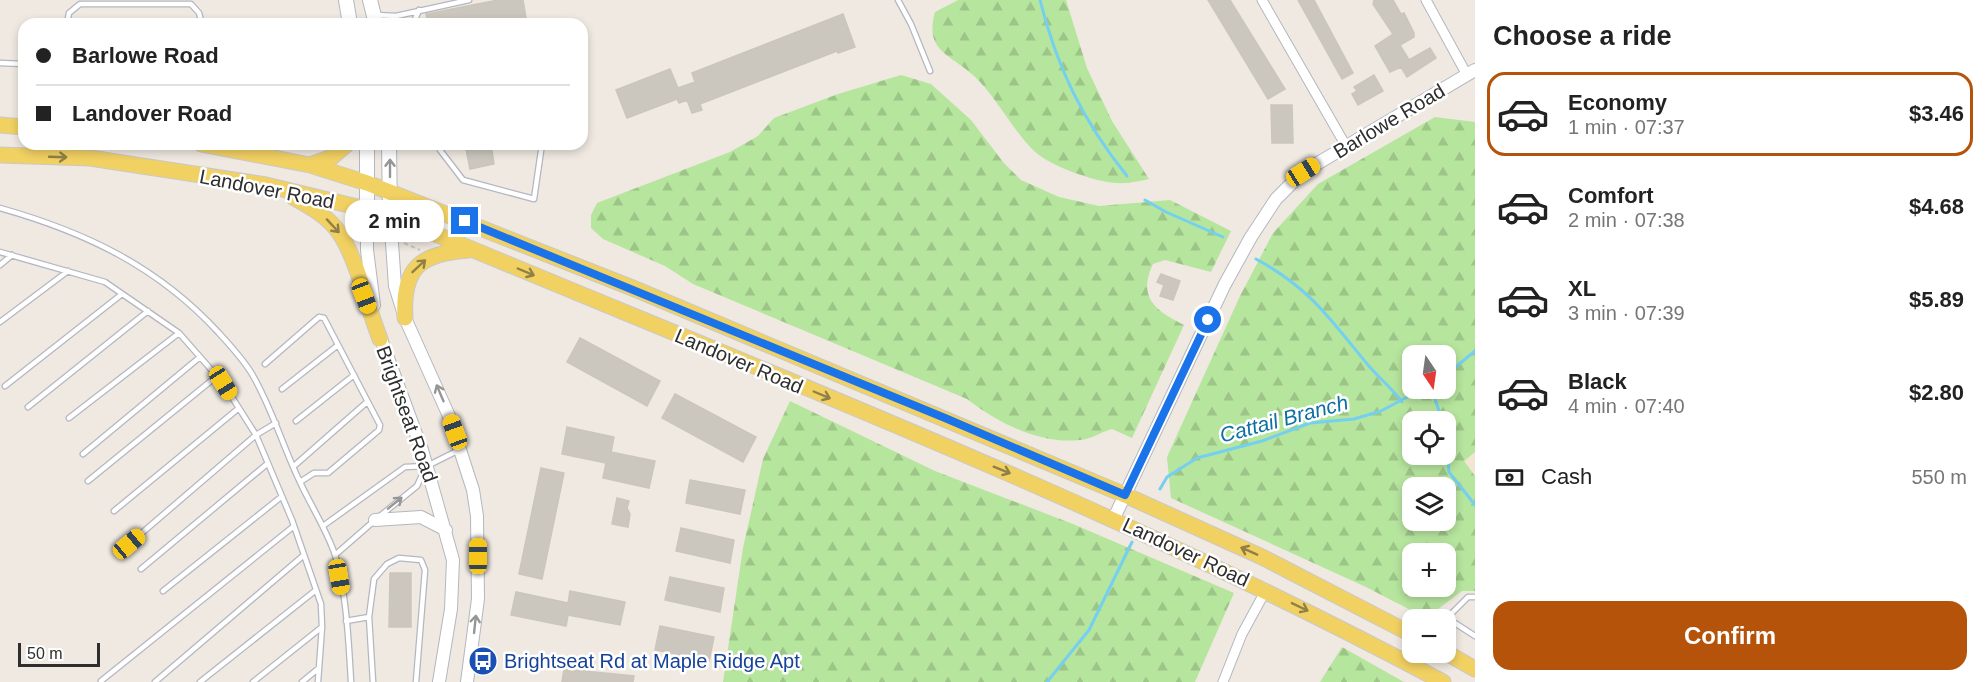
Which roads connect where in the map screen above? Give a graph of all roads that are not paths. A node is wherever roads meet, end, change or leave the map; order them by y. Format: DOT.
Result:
graph roads {
  1 [pos="346,0"];
  2 [pos="370,0"];
  3 [pos="469,0"];
  4 [pos="898,0"];
  5 [pos="1262,0"];
  6 [pos="1426,0"];
  7 [pos="419,10"];
  8 [pos="69,18"];
  9 [pos="200,18"];
  10 [pos="349,18"];
  11 [pos="375,18"];
  12 [pos="380,18"];
  13 [pos="416,18"];
  14 [pos="0,63"];
  15 [pos="18,64"];
  16 [pos="930,71"];
  17 [pos="1471,72"];
  18 [pos="0,125"];
  19 [pos="18,126"];
  20 [pos="1346,146"];
  21 [pos="232,150"];
  22 [pos="340,150"];
  23 [pos="367,150"];
  24 [pos="389,150"];
  25 [pos="440,150"];
  26 [pos="541,150"];
  27 [pos="0,155"];
  28 [pos="310,165"];
  29 [pos="367,183"];
  30 [pos="266,185"];
  31 [pos="390,191"];
  32 [pos="0,208"];
  33 [pos="367,209"];
  34 [pos="390,215"];
  35 [pos="472,249"];
  36 [pos="0,252"];
  37 [pos="12,255"];
  38 [pos="0,265"];
  39 [pos="68,271"];
  40 [pos="122,294"];
  41 [pos="148,311"];
  42 [pos="405,318"];
  43 [pos="0,322"];
  44 [pos="179,333"];
  45 [pos="380,339"];
  46 [pos="338,345"];
  47 [pos="200,357"];
  48 [pos="265,364"];
  49 [pos="354,375"];
  50 [pos="217,376"];
  51 [pos="5,386"];
  52 [pos="282,389"];
  53 [pos="367,402"];
  54 [pos="28,407"];
  55 [pos="239,408"];
  56 [pos="69,418"];
  57 [pos="296,421"];
  58 [pos="276,423"];
  59 [pos="256,435"];
  60 [pos="461,449"];
  61 [pos="83,454"];
  62 [pos="267,464"];
  63 [pos="294,466"];
  64 [pos="427,466"];
  65 [pos="88,481"];
  66 [pos="300,482"];
  67 [pos="1125,495"];
  68 [pos="281,497"];
  69 [pos="114,511"];
  70 [pos="1114,518"];
  71 [pos="375,520"];
  72 [pos="294,526"];
  73 [pos="323,526"];
  74 [pos="446,530"];
  75 [pos="129,544"];
  76 [pos="304,555"];
  77 [pos="335,555"];
  78 [pos="141,569"];
  79 [pos="316,590"];
  80 [pos="1266,590"];
  81 [pos="163,591"];
  82 [pos="1475,597"];
  83 [pos="369,617"];
  84 [pos="346,621"];
  85 [pos="322,627"];
  86 [pos="1402,629"];
  87 [pos="1475,636"];
  88 [pos="1456,658"];
  89 [pos="319,668"];
  90 [pos="1475,669"];
  91 [pos="101,681"];
  92 [pos="154,682"];
  93 [pos="200,682"];
  94 [pos="253,682"];
  95 [pos="302,682"];
  96 [pos="318,682"];
  97 [pos="351,682"];
  98 [pos="373,682"];
  99 [pos="416,682"];
  100 [pos="439,682"];
  101 [pos="467,682"];
  102 [pos="1223,682"];
  103 [pos="1443,682"];
  1 -- 10 [label="main road"];
  2 -- 11 [label="main road"];
  3 -- 7 [label="lane"];
  4 -- 16 [label="lane"];
  5 -- 20 [label="street"];
  6 -- 17 [label="street"];
  7 -- 12 [label="lane"];
  7 -- 13 [label="lane"];
  8 -- 9 [label="lane"];
  14 -- 15 [label="lane"];
  17 -- 20 [label="street, Barlowe Road"];
  18 -- 19 [label="main road"];
  20 -- 67 [label="street, Barlowe Road"];
  21 -- 28 [label="main road, Landover Road"];
  22 -- 28 [label="main road"];
  23 -- 29 [label="main road, Brightseat Road"];
  31 -- 24 [label="main road, Brightseat Road, one-way"];
  25 -- 26 [label="lane"];
  27 -- 30 [label="main road, Landover Road, one-way"];
  28 -- 29 [label="main road, Landover Road"];
  29 -- 31 [label="main road, Landover Road"];
  29 -- 33 [label="main road, Brightseat Road"];
  30 -- 33 [label="main road, Landover Road"];
  30 -- 45 [label="main road, one-way"];
  31 -- 34 [label="main road, Brightseat Road"];
  31 -- 67 [label="main road, Landover Road"];
  32 -- 58 [label="lane"];
  33 -- 34 [label="main road, Landover Road"];
  33 -- 45 [label="street, Brightseat Road"];
  34 -- 35 [label="main road, Landover Road"];
  34 -- 42 [label="street, Brightseat Road"];
  42 -- 35 [label="main road, one-way"];
  35 -- 70 [label="main road, Landover Road, one-way"];
  36 -- 37 [label="lane"];
  37 -- 38 [label="lane"];
  37 -- 39 [label="lane"];
  39 -- 40 [label="lane"];
  39 -- 43 [label="lane"];
  40 -- 41 [label="lane"];
  40 -- 51 [label="lane"];
  41 -- 44 [label="lane"];
  41 -- 54 [label="lane"];
  60 -- 42 [label="street, Brightseat Road, one-way"];
  44 -- 47 [label="lane"];
  44 -- 56 [label="lane"];
  45 -- 64 [label="street, Brightseat Road"];
  46 -- 48 [label="lane"];
  46 -- 49 [label="lane"];
  46 -- 52 [label="lane"];
  47 -- 50 [label="lane"];
  47 -- 61 [label="lane"];
  49 -- 53 [label="lane"];
  49 -- 57 [label="lane"];
  50 -- 55 [label="lane"];
  50 -- 65 [label="lane"];
  53 -- 63 [label="lane"];
  53 -- 66 [label="lane"];
  55 -- 59 [label="lane"];
  55 -- 69 [label="lane"];
  58 -- 59 [label="lane"];
  58 -- 63 [label="lane"];
  59 -- 62 [label="lane"];
  59 -- 75 [label="lane"];
  60 -- 64 [label="lane"];
  101 -- 60 [label="street, Brightseat Road, one-way"];
  62 -- 68 [label="lane"];
  62 -- 78 [label="lane"];
  63 -- 66 [label="lane"];
  71 -- 64 [label="lane, one-way"];
  64 -- 73 [label="lane"];
  64 -- 74 [label="street, Brightseat Road"];
  66 -- 73 [label="lane"];
  67 -- 70 [label="street, Barlowe Road"];
  86 -- 67 [label="main road, Landover Road, one-way"];
  68 -- 72 [label="lane"];
  68 -- 81 [label="lane"];
  70 -- 80 [label="main road, Landover Road"];
  71 -- 74 [label="street"];
  71 -- 77 [label="lane"];
  72 -- 76 [label="lane"];
  72 -- 91 [label="lane"];
  73 -- 77 [label="lane"];
  74 -- 100 [label="street, Brightseat Road"];
  76 -- 79 [label="lane"];
  76 -- 92 [label="lane"];
  77 -- 84 [label="lane"];
  79 -- 85 [label="lane"];
  79 -- 93 [label="lane"];
  80 -- 102 [label="street"];
  80 -- 103 [label="main road, Landover Road, one-way"];
  82 -- 87 [label="lane"];
  83 -- 84 [label="lane"];
  83 -- 98 [label="lane"];
  83 -- 99 [label="lane"];
  84 -- 97 [label="lane"];
  85 -- 89 [label="lane"];
  85 -- 94 [label="lane"];
  88 -- 90 [label="main road"];
  89 -- 95 [label="lane"];
  89 -- 96 [label="lane"];
}
